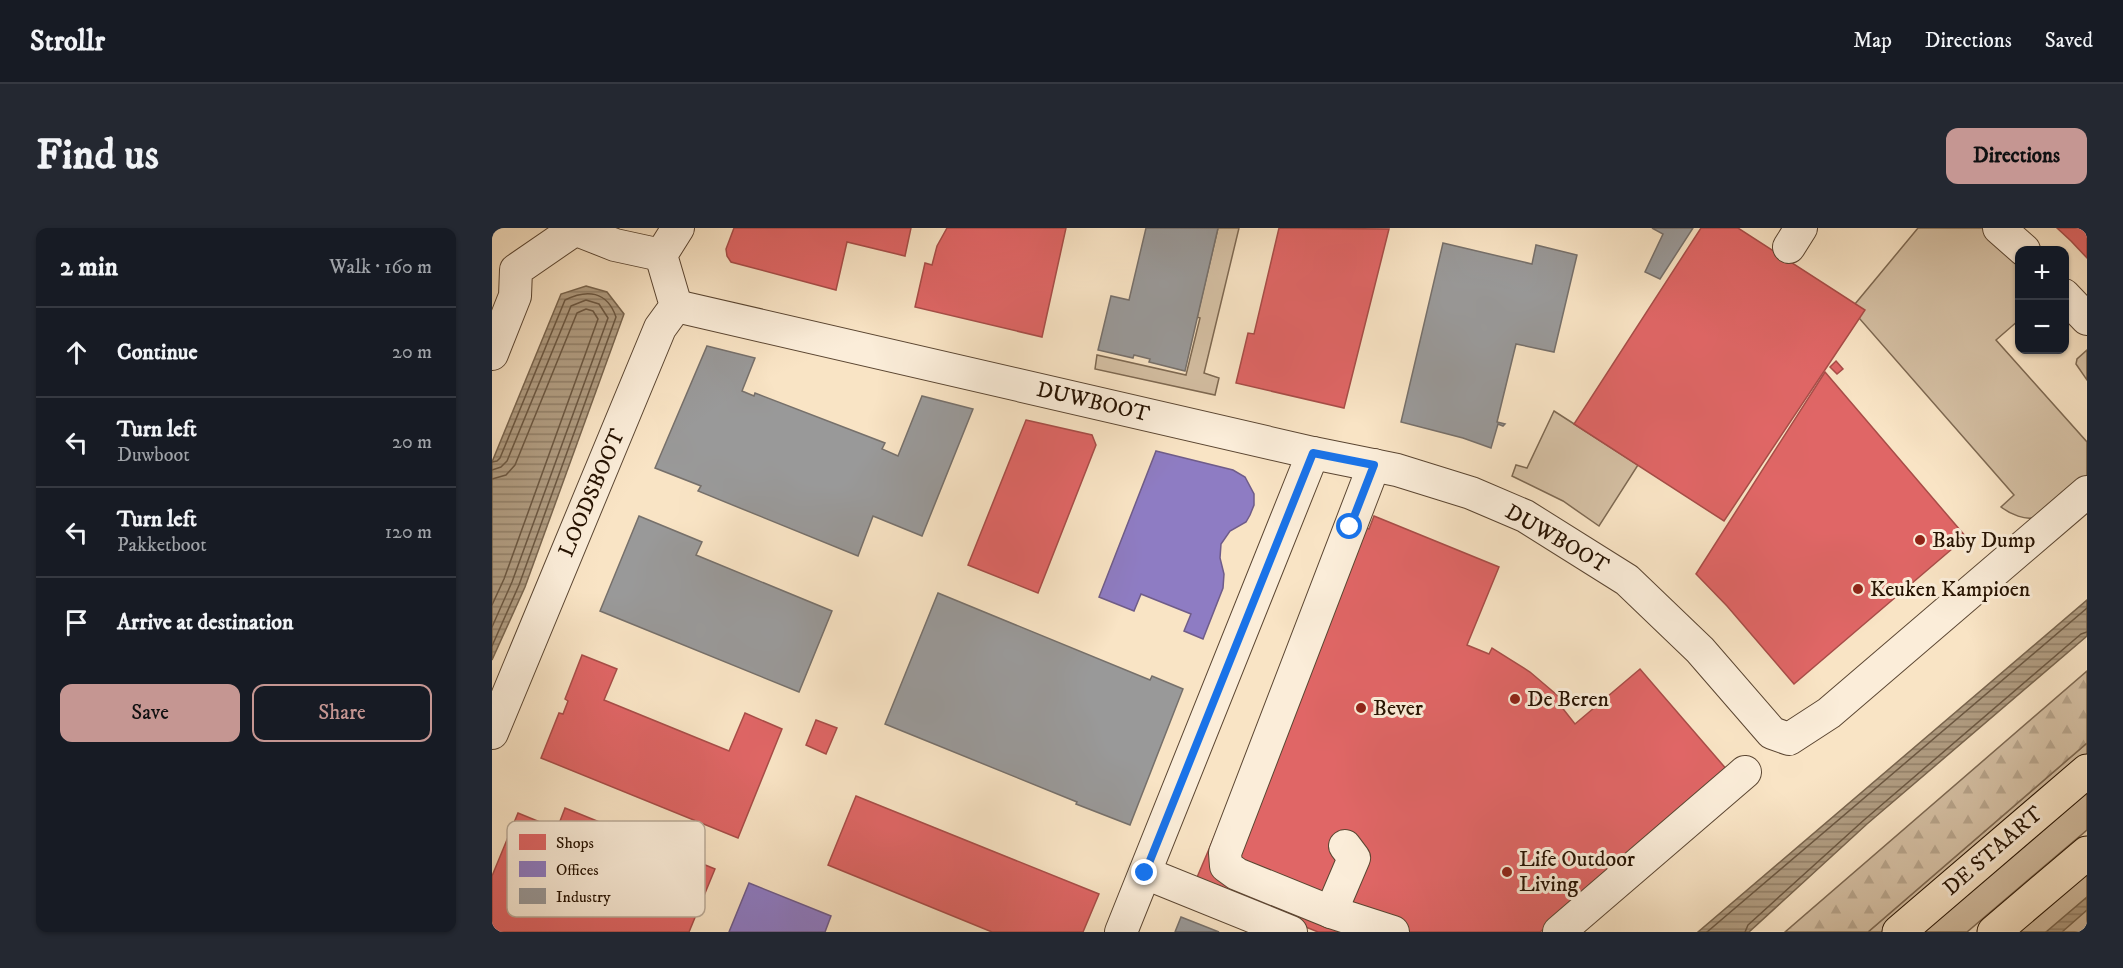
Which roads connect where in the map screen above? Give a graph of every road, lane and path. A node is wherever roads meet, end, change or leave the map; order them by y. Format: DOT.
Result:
graph roads {
  1 [pos="678,228"];
  2 [pos="1999,228"];
  3 [pos="577,229"];
  4 [pos="2019,246"];
  5 [pos="661,255"];
  6 [pos="504,264"];
  7 [pos="2069,300"];
  8 [pos="676,306"];
  9 [pos="2087,319"];
  10 [pos="492,354"];
  11 [pos="1313,453"];
  12 [pos="1374,465"];
  13 [pos="2087,492"];
  14 [pos="492,733"];
  15 [pos="2087,771"];
  16 [pos="1745,772"];
  17 [pos="1345,846"];
  18 [pos="2087,853"];
  19 [pos="1145,873"];
  20 [pos="1331,912"];
  21 [pos="1121,932"];
  22 [pos="1292,932"];
  23 [pos="1393,932"];
  24 [pos="1559,932"];
  25 [pos="1899,932"];
  26 [pos="1994,932"];
  1 -- 5 [label="street"];
  2 -- 4 [label="street"];
  3 -- 5 [label="street"];
  3 -- 6 [label="street"];
  5 -- 8 [label="street"];
  6 -- 10 [label="street"];
  7 -- 9 [label="street"];
  8 -- 11 [label="street, DUWBOOT"];
  8 -- 14 [label="street, LOODSBOOT"];
  11 -- 12 [label="street, DUWBOOT"];
  11 -- 19 [label="street"];
  12 -- 13 [label="street, DUWBOOT"];
  12 -- 20 [label="street"];
  15 -- 25 [label="main road, DE STAART"];
  16 -- 24 [label="street"];
  17 -- 20 [label="street"];
  18 -- 26 [label="main road"];
  19 -- 21 [label="street"];
  19 -- 22 [label="street"];
  20 -- 23 [label="street"];
}
